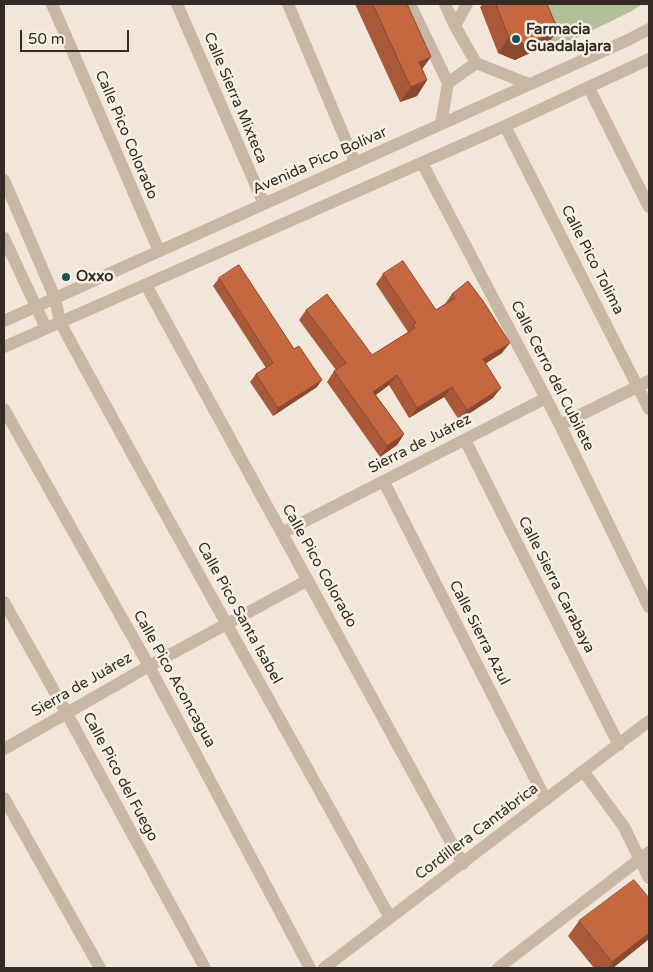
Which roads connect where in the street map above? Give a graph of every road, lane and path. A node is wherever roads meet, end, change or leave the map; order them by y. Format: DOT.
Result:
graph roads {
  1 [pos="52,4"];
  2 [pos="177,4"];
  3 [pos="288,4"];
  4 [pos="410,4"];
  5 [pos="445,4"];
  6 [pos="468,4"];
  7 [pos="455,26"];
  8 [pos="649,29"];
  9 [pos="649,59"];
  10 [pos="476,63"];
  11 [pos="448,83"];
  12 [pos="529,84"];
  13 [pos="589,88"];
  14 [pos="441,124"];
  15 [pos="505,126"];
  16 [pos="355,162"];
  17 [pos="422,163"];
  18 [pos="4,180"];
  19 [pos="264,204"];
  20 [pos="649,207"];
  21 [pos="4,238"];
  22 [pos="159,251"];
  23 [pos="146,284"];
  24 [pos="55,298"];
  25 [pos="35,307"];
  26 [pos="4,321"];
  27 [pos="60,322"];
  28 [pos="46,328"];
  29 [pos="4,347"];
  30 [pos="644,384"];
  31 [pos="546,398"];
  32 [pos="4,409"];
  33 [pos="649,409"];
  34 [pos="560,425"];
  35 [pos="464,440"];
  36 [pos="384,482"];
  37 [pos="282,533"];
  38 [pos="308,580"];
  39 [pos="4,602"];
  40 [pos="649,607"];
  41 [pos="227,624"];
  42 [pos="149,666"];
  43 [pos="66,712"];
  44 [pos="649,721"];
  45 [pos="618,745"];
  46 [pos="4,748"];
  47 [pos="584,772"];
  48 [pos="4,798"];
  49 [pos="546,800"];
  50 [pos="645,855"];
  51 [pos="464,864"];
  52 [pos="649,878"];
  53 [pos="390,918"];
  54 [pos="100,968"];
  55 [pos="205,968"];
  56 [pos="310,968"];
  57 [pos="324,968"];
  58 [pos="498,968"];
  1 -- 22 [label="street, Calle Pico Colorado"];
  2 -- 19 [label="street, Calle Sierra Mixteca"];
  3 -- 16 [label="street"];
  4 -- 11 [label="street"];
  5 -- 7 [label="street"];
  6 -- 7 [label="street"];
  7 -- 10 [label="street"];
  8 -- 12 [label="street, Avenida Pico Bolívar"];
  9 -- 13 [label="street"];
  10 -- 11 [label="street"];
  10 -- 12 [label="street"];
  11 -- 14 [label="street"];
  12 -- 14 [label="street, Avenida Pico Bolívar"];
  13 -- 15 [label="street"];
  13 -- 20 [label="street"];
  14 -- 16 [label="street, Avenida Pico Bolívar"];
  15 -- 17 [label="street"];
  15 -- 30 [label="street, Calle Pico Tolima"];
  16 -- 19 [label="street, Avenida Pico Bolívar"];
  17 -- 23 [label="street"];
  17 -- 31 [label="street, Calle Cerro del Cubilete"];
  18 -- 24 [label="street, Calle Pico Santa Isabel"];
  19 -- 22 [label="street, Avenida Pico Bolívar"];
  21 -- 25 [label="street"];
  22 -- 24 [label="street, Avenida Pico Bolívar"];
  23 -- 27 [label="street"];
  23 -- 37 [label="street, Calle Pico Colorado"];
  24 -- 25 [label="street, Avenida Pico Bolívar"];
  24 -- 27 [label="street, Calle Pico Santa Isabel"];
  25 -- 26 [label="street, Avenida Pico Bolívar"];
  25 -- 28 [label="street"];
  27 -- 28 [label="street"];
  27 -- 41 [label="street, Calle Pico Santa Isabel"];
  28 -- 29 [label="street"];
  30 -- 33 [label="street, Calle Pico Tolima"];
  30 -- 34 [label="street"];
  31 -- 34 [label="street, Calle Cerro del Cubilete"];
  31 -- 35 [label="street, Sierra de Juárez"];
  32 -- 42 [label="street, Calle Pico Aconcagua"];
  34 -- 40 [label="street, Calle Cerro del Cubilete"];
  35 -- 36 [label="street, Sierra de Juárez"];
  35 -- 45 [label="street, Calle Sierra Carabaya"];
  36 -- 37 [label="street, Sierra de Juárez"];
  36 -- 49 [label="street, Calle Sierra Azul"];
  37 -- 38 [label="street, Calle Pico Colorado"];
  38 -- 41 [label="street, Sierra de Juárez"];
  38 -- 51 [label="street, Calle Pico Colorado"];
  39 -- 43 [label="street, Calle Pico del Fuego"];
  41 -- 42 [label="street, Sierra de Juárez"];
  41 -- 53 [label="street, Calle Pico Santa Isabel"];
  42 -- 43 [label="street, Sierra de Juárez"];
  42 -- 56 [label="street, Calle Pico Aconcagua"];
  43 -- 46 [label="street, Sierra de Juárez"];
  43 -- 55 [label="street, Calle Pico del Fuego"];
  44 -- 45 [label="street, Cordillera Cantábrica"];
  45 -- 47 [label="street, Cordillera Cantábrica"];
  47 -- 49 [label="street, Cordillera Cantábrica"];
  47 -- 50 [label="street"];
  48 -- 54 [label="street"];
  49 -- 51 [label="street, Cordillera Cantábrica"];
  50 -- 52 [label="street"];
  50 -- 58 [label="street"];
  51 -- 53 [label="street, Cordillera Cantábrica"];
  53 -- 57 [label="street, Cordillera Cantábrica"];
}
